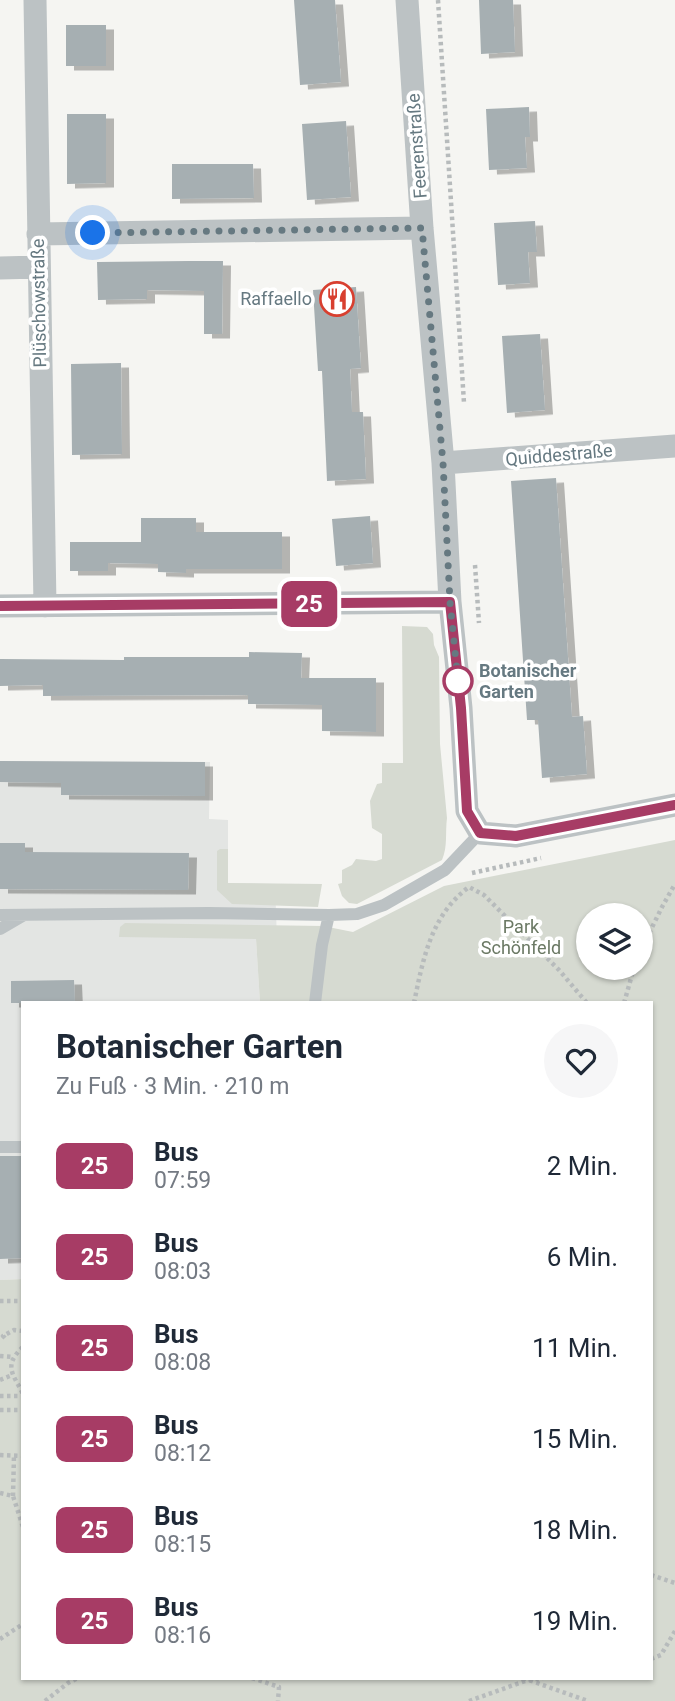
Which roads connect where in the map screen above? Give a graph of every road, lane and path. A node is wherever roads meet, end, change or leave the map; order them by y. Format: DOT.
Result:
graph roads {
  1 [pos="35,0"];
  2 [pos="407,0"];
  3 [pos="438,0"];
  4 [pos="422,228"];
  5 [pos="38,234"];
  6 [pos="39,267"];
  7 [pos="0,268"];
  8 [pos="464,410"];
  9 [pos="675,446"];
  10 [pos="443,463"];
  11 [pos="474,557"];
  12 [pos="450,602"];
  13 [pos="0,606"];
  14 [pos="45,606"];
  15 [pos="479,625"];
  16 [pos="675,805"];
  17 [pos="480,833"];
  18 [pos="675,884"];
  19 [pos="0,915"];
  20 [pos="25,915"];
  21 [pos="329,915"];
  22 [pos="653,925"];
  23 [pos="0,929"];
  24 [pos="631,980"];
  25 [pos="315,1001"];
  26 [pos="414,1001"];
  27 [pos="585,1001"];
  28 [pos="625,1001"];
  29 [pos="0,1147"];
  30 [pos="21,1147"];
  31 [pos="0,1301"];
  32 [pos="21,1301"];
  33 [pos="21,1331"];
  34 [pos="5,1338"];
  35 [pos="21,1349"];
  36 [pos="0,1356"];
  37 [pos="14,1357"];
  38 [pos="12,1375"];
  39 [pos="0,1380"];
  40 [pos="21,1392"];
  41 [pos="21,1395"];
  42 [pos="0,1396"];
  43 [pos="0,1410"];
  44 [pos="21,1410"];
  45 [pos="0,1455"];
  46 [pos="15,1455"];
  47 [pos="21,1455"];
  48 [pos="0,1493"];
  49 [pos="13,1496"];
  50 [pos="21,1521"];
  51 [pos="653,1576"];
  52 [pos="675,1583"];
  53 [pos="21,1625"];
  54 [pos="675,1631"];
  55 [pos="0,1639"];
  56 [pos="653,1658"];
  57 [pos="74,1680"];
  58 [pos="258,1680"];
  59 [pos="522,1680"];
  60 [pos="528,1680"];
  61 [pos="45,1701"];
  62 [pos="278,1701"];
  63 [pos="469,1701"];
  64 [pos="588,1701"];
  1 -- 5 [label="street, Plüschowstraße"];
  2 -- 4 [label="street, Feerenstraße"];
  3 -- 8 [label="path"];
  4 -- 5 [label="street"];
  4 -- 10 [label="street, Feerenstraße"];
  5 -- 6 [label="street, Plüschowstraße"];
  6 -- 7 [label="street"];
  6 -- 14 [label="street, Plüschowstraße"];
  9 -- 10 [label="street, Quiddestraße"];
  10 -- 12 [label="street, Feerenstraße"];
  11 -- 15 [label="path"];
  12 -- 14 [label="street"];
  12 -- 17 [label="street, Feerenstraße"];
  13 -- 14 [label="street"];
  16 -- 17 [label="street"];
  17 -- 21 [label="lane"];
  18 -- 22 [label="path"];
  19 -- 20 [label="lane"];
  20 -- 21 [label="lane"];
  20 -- 23 [label="lane"];
  21 -- 25 [label="lane"];
  24 -- 28 [label="path"];
  26 -- 27 [label="path"];
  29 -- 30 [label="lane"];
  31 -- 32 [label="path"];
  33 -- 34 [label="path"];
  35 -- 37 [label="path"];
  36 -- 37 [label="path"];
  37 -- 38 [label="path"];
  38 -- 39 [label="path"];
  38 -- 40 [label="path"];
  41 -- 42 [label="path"];
  43 -- 44 [label="path"];
  45 -- 46 [label="path"];
  46 -- 47 [label="path"];
  46 -- 49 [label="path"];
  48 -- 49 [label="path"];
  49 -- 50 [label="path"];
  51 -- 52 [label="path"];
  53 -- 55 [label="path"];
  54 -- 56 [label="path"];
  57 -- 61 [label="path"];
  58 -- 62 [label="path"];
  59 -- 63 [label="path"];
  60 -- 64 [label="path"];
}
